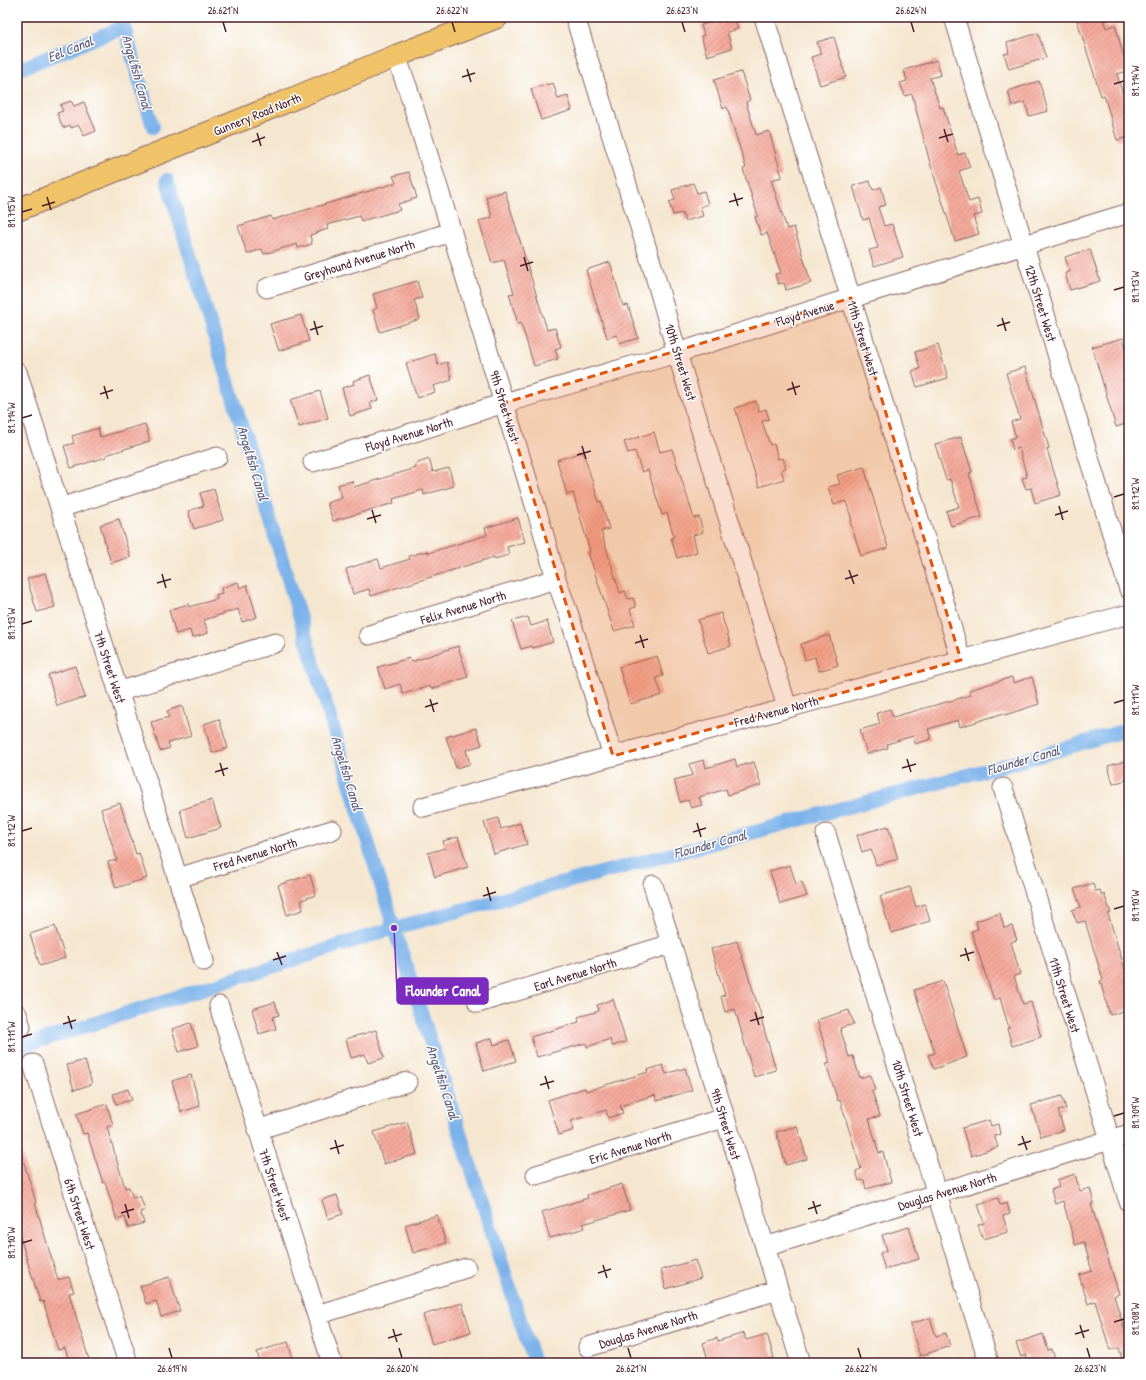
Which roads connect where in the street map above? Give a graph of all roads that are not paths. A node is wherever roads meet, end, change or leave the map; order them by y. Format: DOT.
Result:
graph roads {
  1 [pos="497,17"];
  2 [pos="575,17"];
  3 [pos="764,17"];
  4 [pos="954,17"];
  5 [pos="396,56"];
  6 [pos="17,210"];
  7 [pos="1129,214"];
  8 [pos="452,232"];
  9 [pos="1024,246"];
  10 [pos="266,288"];
  11 [pos="851,298"];
  12 [pos="677,353"];
  13 [pos="17,372"];
  14 [pos="504,403"];
  15 [pos="218,457"];
  16 [pos="313,462"];
  17 [pos="60,508"];
  18 [pos="556,579"];
  19 [pos="1129,588"];
  20 [pos="1129,614"];
  21 [pos="369,635"];
  22 [pos="275,643"];
  23 [pos="960,660"];
  24 [pos="118,692"];
  25 [pos="787,707"];
  26 [pos="613,756"];
  27 [pos="1003,788"];
  28 [pos="424,807"];
  29 [pos="332,830"];
  30 [pos="826,834"];
  31 [pos="178,878"];
  32 [pos="653,885"];
  33 [pos="671,944"];
  34 [pos="204,961"];
  35 [pos="478,1003"];
  36 [pos="219,1006"];
  37 [pos="33,1064"];
  38 [pos="407,1082"];
  39 [pos="724,1118"];
  40 [pos="258,1130"];
  41 [pos="1129,1134"];
  42 [pos="1110,1140"];
  43 [pos="536,1175"];
  44 [pos="937,1194"];
  45 [pos="1129,1202"];
  46 [pos="765,1247"];
  47 [pos="466,1268"];
  48 [pos="778,1290"];
  49 [pos="317,1315"];
  50 [pos="588,1347"];
  51 [pos="128,1363"];
  52 [pos="332,1363"];
  53 [pos="801,1363"];
  54 [pos="989,1363"];
  1 -- 5 [label="main road, Gunnery Road North"];
  2 -- 12 [label="street, 10th Street West"];
  3 -- 11 [label="street, 11th Street West"];
  4 -- 9 [label="street, 12th Street West"];
  5 -- 6 [label="main road, Gunnery Road North"];
  5 -- 8 [label="street, 9th Street West"];
  7 -- 9 [label="street, Floyd Avenue"];
  8 -- 10 [label="street, Greyhound Avenue North"];
  8 -- 14 [label="street, 9th Street West"];
  9 -- 11 [label="street, Floyd Avenue"];
  9 -- 19 [label="street, 12th Street West"];
  11 -- 12 [label="street, Floyd Avenue"];
  11 -- 23 [label="street, 11th Street West"];
  12 -- 14 [label="street, Floyd Avenue"];
  12 -- 25 [label="street, 10th Street West"];
  13 -- 17 [label="street, 7th Street West"];
  14 -- 16 [label="street, Floyd Avenue North"];
  14 -- 18 [label="street, 9th Street West"];
  15 -- 17 [label="street"];
  17 -- 24 [label="street, 7th Street West"];
  18 -- 21 [label="street, Felix Avenue North"];
  18 -- 26 [label="street, 9th Street West"];
  20 -- 23 [label="street, Fred Avenue North"];
  22 -- 24 [label="street"];
  23 -- 25 [label="street, Fred Avenue North"];
  24 -- 31 [label="street, 7th Street West"];
  25 -- 26 [label="street, Fred Avenue North"];
  26 -- 28 [label="street, Fred Avenue North"];
  27 -- 42 [label="street, 11th Street West"];
  29 -- 31 [label="street, Fred Avenue North"];
  30 -- 44 [label="street, 10th Street West"];
  31 -- 34 [label="street, 7th Street West"];
  32 -- 33 [label="street, 9th Street West"];
  33 -- 35 [label="street, Earl Avenue North"];
  33 -- 39 [label="street, 9th Street West"];
  36 -- 40 [label="street, 7th Street West"];
  37 -- 51 [label="street, 6th Street West"];
  38 -- 40 [label="street"];
  39 -- 43 [label="street, Eric Avenue North"];
  39 -- 46 [label="street, 9th Street West"];
  40 -- 49 [label="street, 7th Street West"];
  41 -- 42 [label="street, Douglas Avenue North"];
  42 -- 44 [label="street, Douglas Avenue North"];
  42 -- 45 [label="street, 11th Street West"];
  44 -- 46 [label="street, Douglas Avenue North"];
  44 -- 54 [label="street, 10th Street West"];
  46 -- 48 [label="street, 9th Street West"];
  47 -- 49 [label="street"];
  48 -- 50 [label="street, Douglas Avenue North"];
  48 -- 53 [label="street, 9th Street West"];
  49 -- 52 [label="street, 7th Street West"];
}
